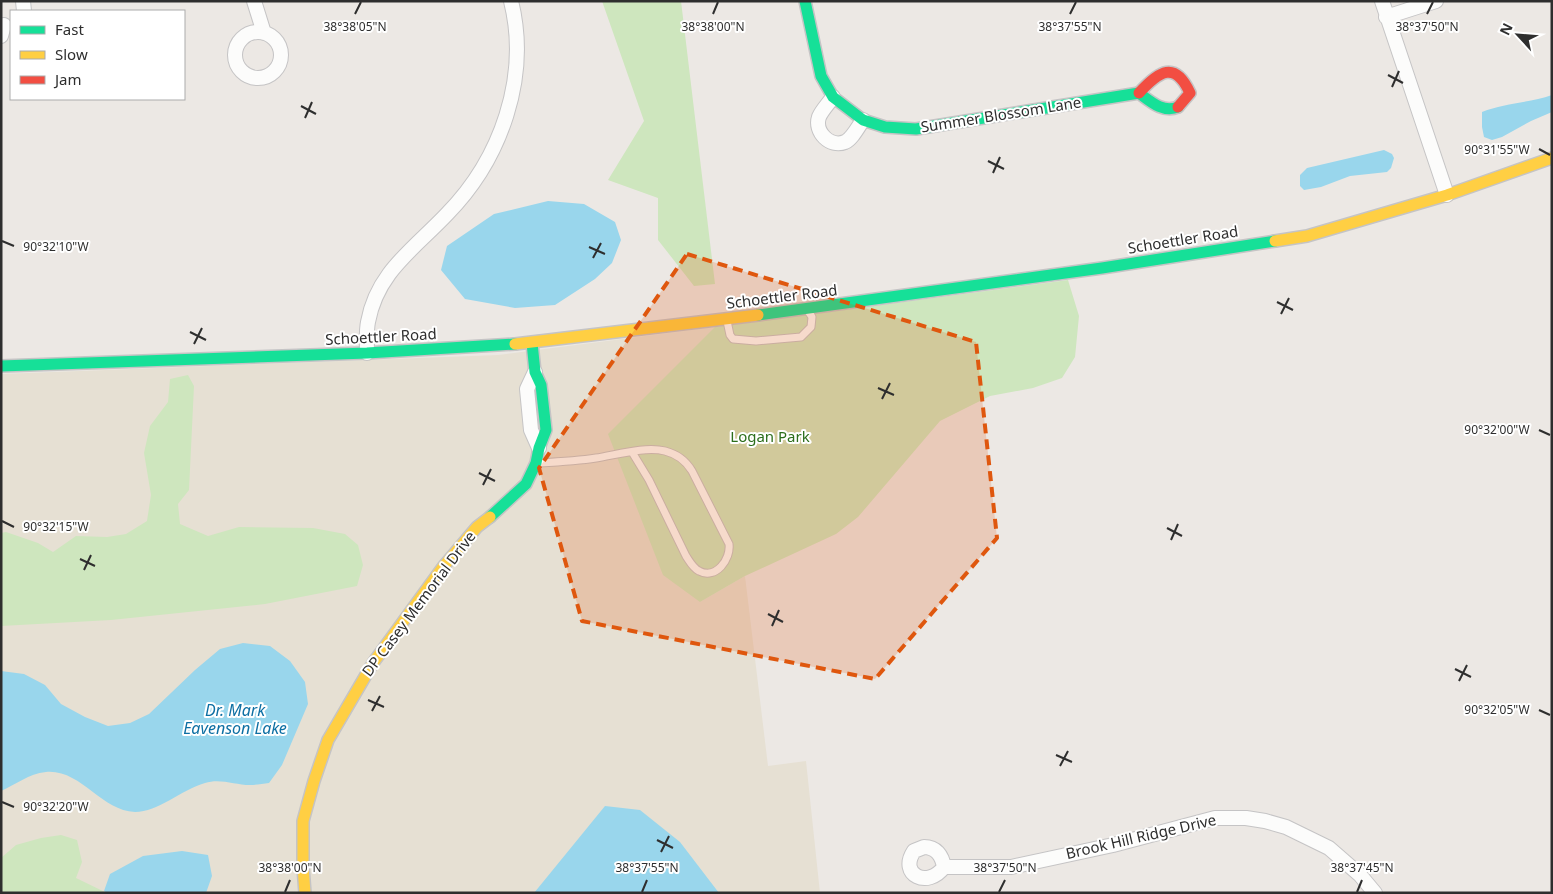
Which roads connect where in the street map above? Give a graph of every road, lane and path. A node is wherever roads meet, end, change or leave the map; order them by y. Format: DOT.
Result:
graph roads {
  1 [pos="254,1"];
  2 [pos="511,1"];
  3 [pos="805,1"];
  4 [pos="1382,1"];
  5 [pos="1436,1"];
  6 [pos="1386,16"];
  7 [pos="264,33"];
  8 [pos="1139,93"];
  9 [pos="833,97"];
  10 [pos="863,120"];
  11 [pos="1552,158"];
  12 [pos="1447,195"];
  13 [pos="806,309"];
  14 [pos="726,319"];
  15 [pos="532,343"];
  16 [pos="367,353"];
  17 [pos="1,366"];
  18 [pos="535,372"];
  19 [pos="539,448"];
  20 [pos="632,452"];
  21 [pos="536,463"];
  22 [pos="944,867"];
  23 [pos="305,893"];
  24 [pos="1375,893"];
  1 -- 7 [label="street"];
  2 -- 16 [label="street"];
  3 -- 9 [label="street, Summer Blossom Lane"];
  4 -- 6 [label="street"];
  5 -- 6 [label="street"];
  6 -- 12 [label="street"];
  8 -- 10 [label="street, Summer Blossom Lane"];
  9 -- 10 [label="street, Summer Blossom Lane"];
  9 -- 10 [label="street"];
  11 -- 12 [label="street, Schoettler Road"];
  12 -- 13 [label="street, Schoettler Road"];
  13 -- 14 [label="street, Schoettler Road"];
  13 -- 14 [label="lane"];
  14 -- 15 [label="street, Schoettler Road"];
  15 -- 16 [label="street, Schoettler Road"];
  15 -- 18 [label="street, DP Casey Memorial Drive"];
  16 -- 17 [label="street, Schoettler Road"];
  18 -- 19 [label="street, DP Casey Memorial Drive"];
  19 -- 21 [label="street, DP Casey Memorial Drive"];
  20 -- 20 [label="lane"];
  20 -- 21 [label="lane"];
  21 -- 23 [label="street, DP Casey Memorial Drive"];
  22 -- 24 [label="street, Brook Hill Ridge Drive"];
}
